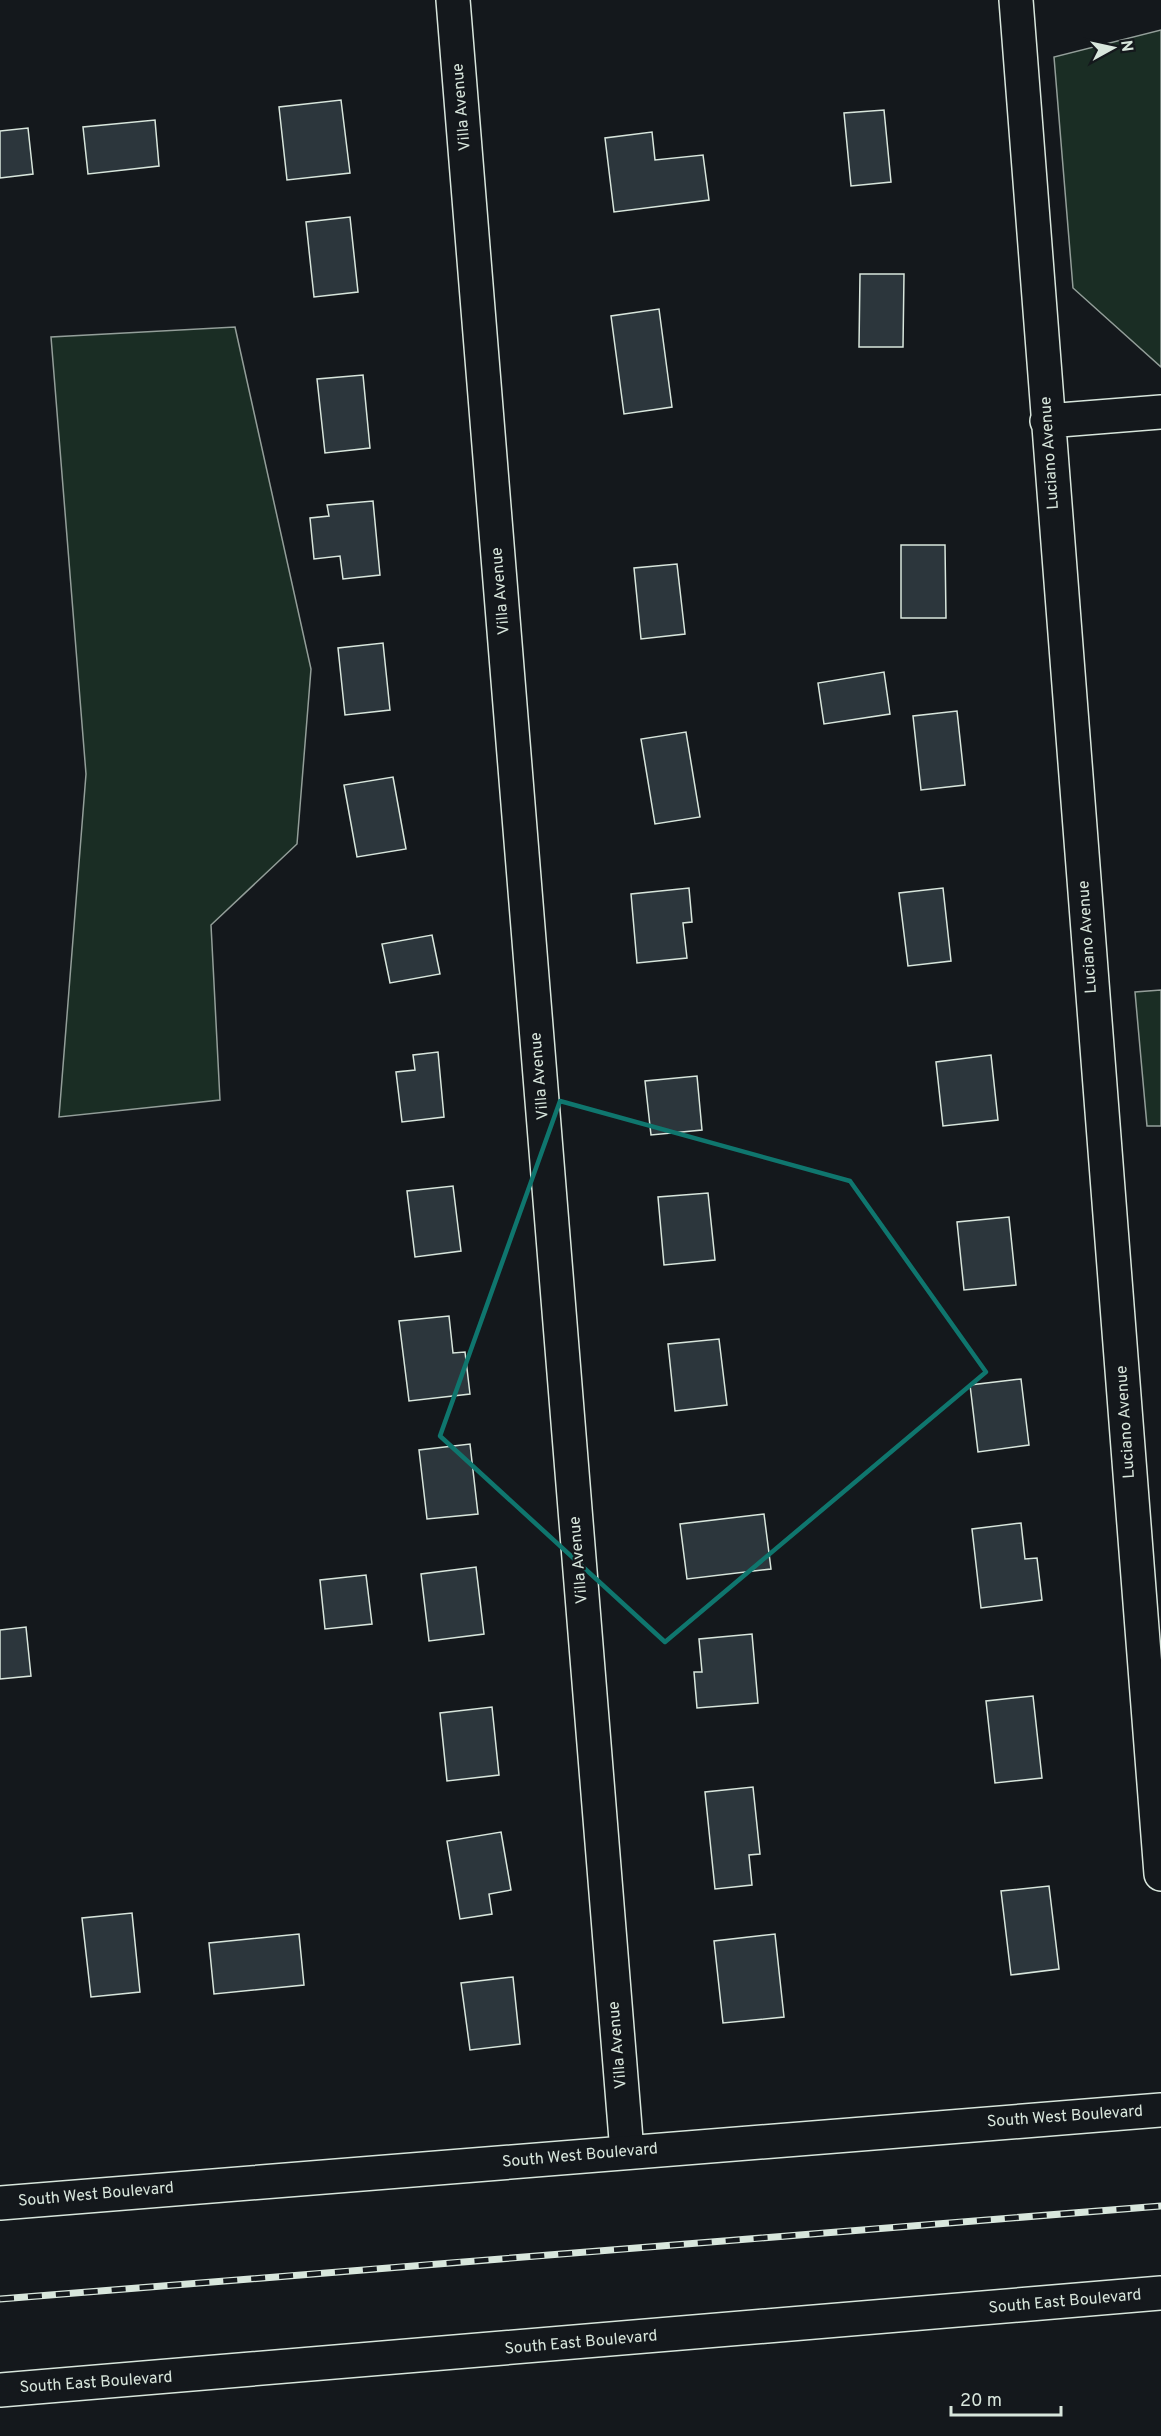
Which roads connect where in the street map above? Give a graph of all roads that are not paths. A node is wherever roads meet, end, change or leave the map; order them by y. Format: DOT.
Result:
graph roads {
  1 [pos="453,0"];
  2 [pos="1016,0"];
  3 [pos="1161,412"];
  4 [pos="1047,421"];
  5 [pos="1161,1874"];
  6 [pos="1161,2110"];
  7 [pos="627,2152"];
  8 [pos="0,2203"];
  9 [pos="1161,2294"];
  10 [pos="0,2390"];
  1 -- 7 [label="street, Villa Avenue"];
  2 -- 4 [label="street, Luciano Avenue"];
  3 -- 4 [label="street"];
  4 -- 5 [label="street, Luciano Avenue"];
  6 -- 7 [label="street, South West Boulevard"];
  7 -- 8 [label="street, South West Boulevard"];
  9 -- 10 [label="street, South East Boulevard"];
}
